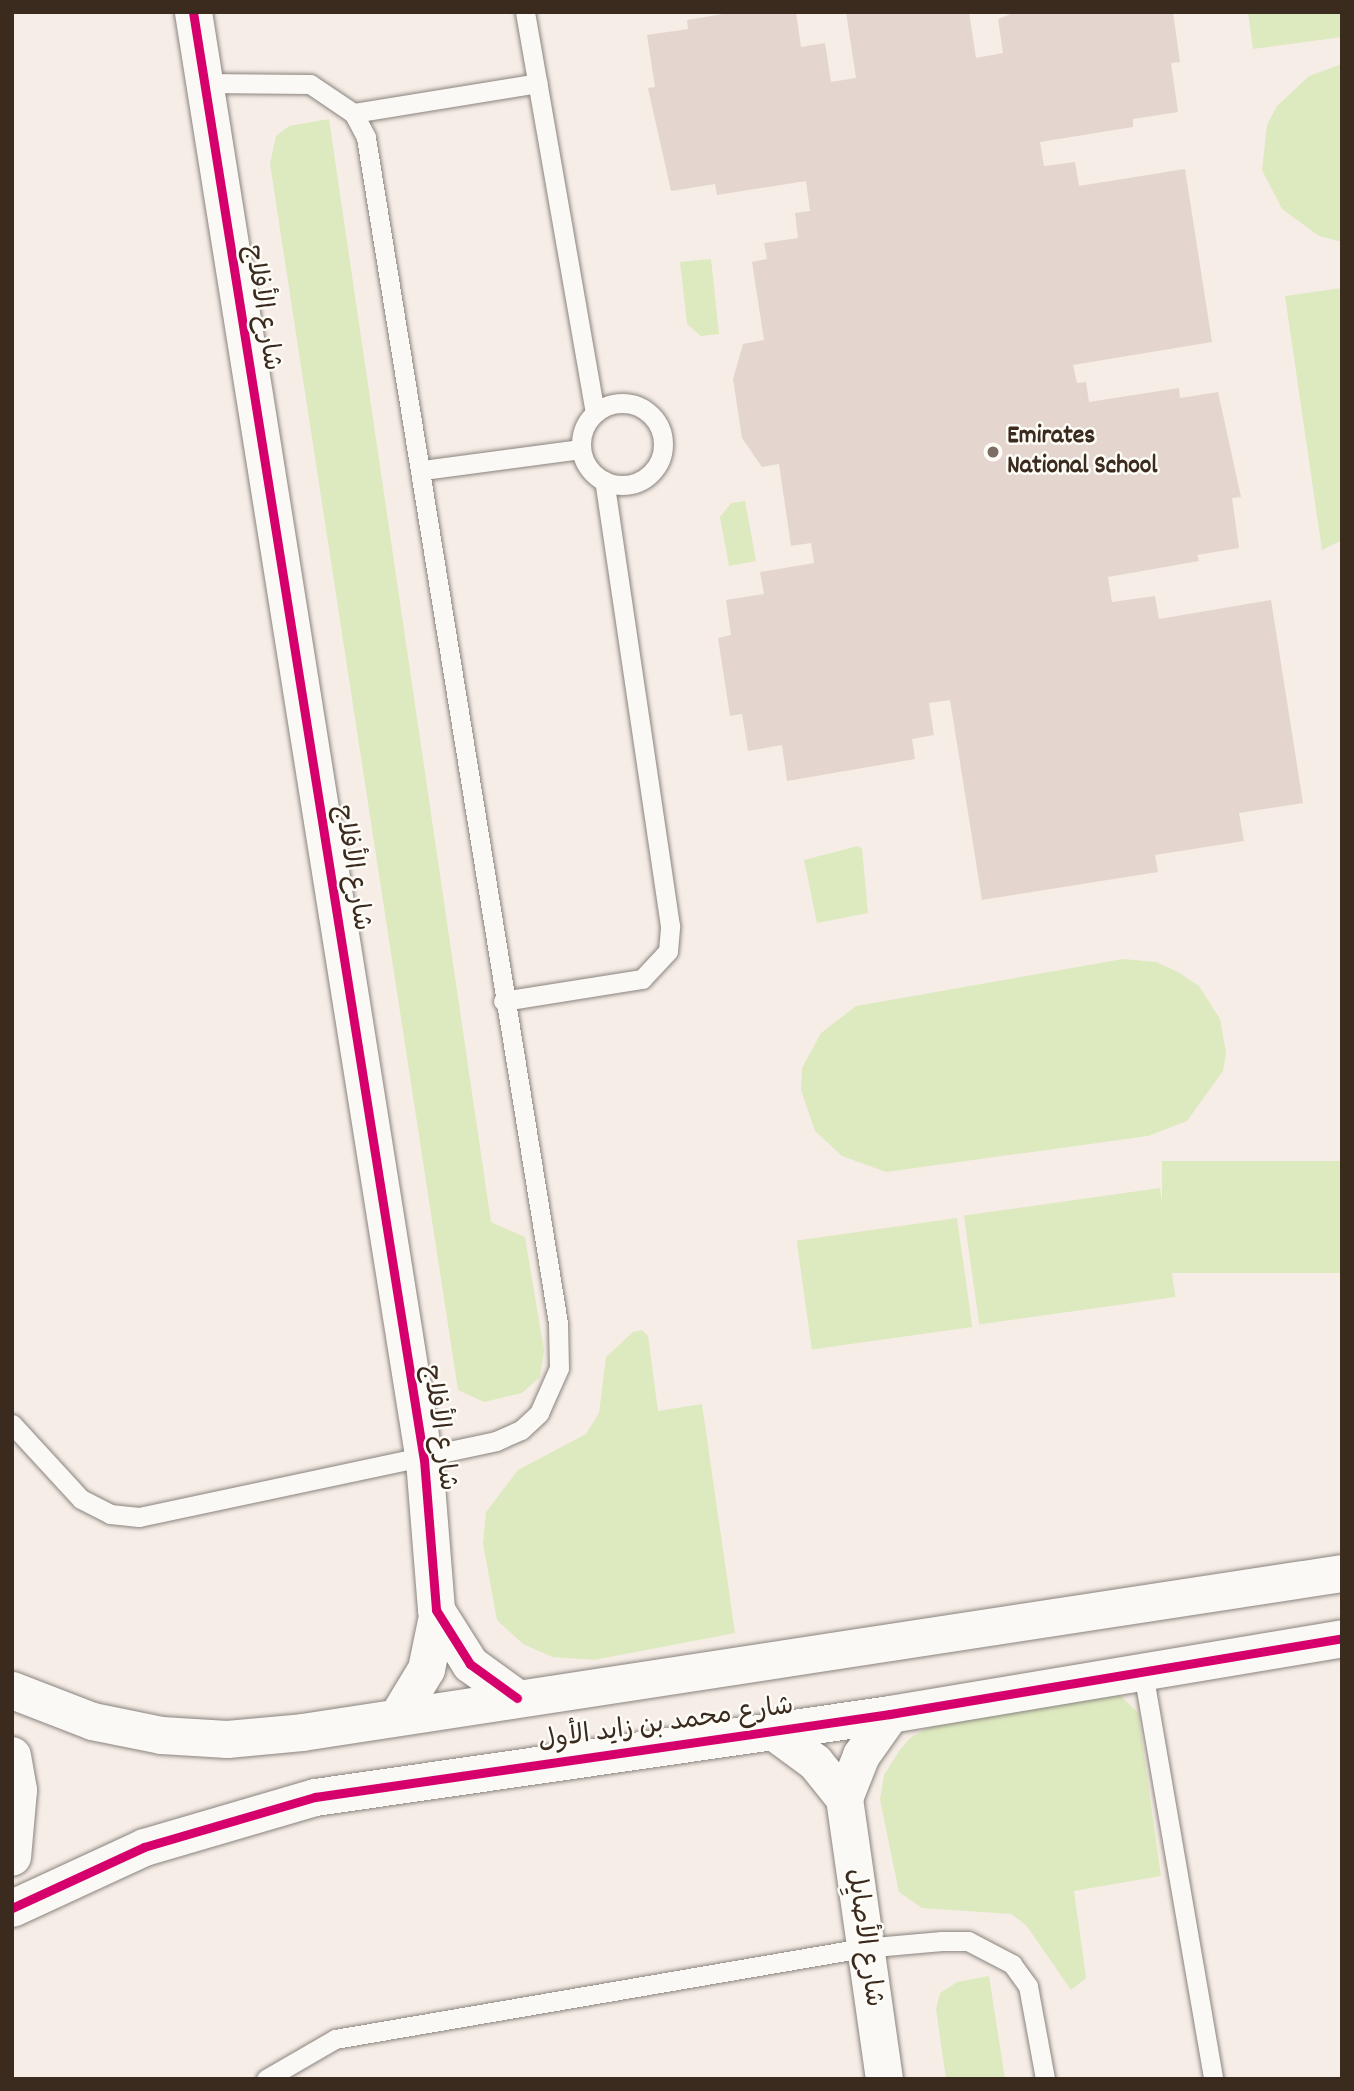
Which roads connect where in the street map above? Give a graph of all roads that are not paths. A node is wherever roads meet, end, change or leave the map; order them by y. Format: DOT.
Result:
graph roads {
  1 [pos="193,12"];
  2 [pos="526,12"];
  3 [pos="204,83"];
  4 [pos="538,83"];
  5 [pos="353,113"];
  6 [pos="595,412"];
  7 [pos="581,449"];
  8 [pos="423,470"];
  9 [pos="604,481"];
  10 [pos="503,1001"];
  11 [pos="12,1424"];
  12 [pos="424,1460"];
  13 [pos="1342,1573"];
  14 [pos="438,1616"];
  15 [pos="1342,1638"];
  16 [pos="1143,1672"];
  17 [pos="12,1690"];
  18 [pos="517,1698"];
  19 [pos="890,1714"];
  20 [pos="398,1715"];
  21 [pos="773,1731"];
  22 [pos="12,1756"];
  23 [pos="844,1798"];
  24 [pos="12,1857"];
  25 [pos="12,1908"];
  26 [pos="863,1948"];
  27 [pos="266,2079"];
  28 [pos="884,2079"];
  29 [pos="1045,2079"];
  30 [pos="1213,2079"];
  1 -- 3 [label="street, شارع الأفلاج"];
  2 -- 4 [label="lane"];
  3 -- 5 [label="lane"];
  3 -- 12 [label="street, شارع الأفلاج"];
  4 -- 5 [label="lane"];
  4 -- 6 [label="lane"];
  5 -- 8 [label="lane"];
  6 -- 7 [label="lane"];
  6 -- 9 [label="lane"];
  7 -- 8 [label="lane"];
  7 -- 9 [label="lane"];
  8 -- 10 [label="lane"];
  9 -- 10 [label="lane"];
  10 -- 12 [label="lane"];
  11 -- 12 [label="lane"];
  12 -- 14 [label="street, شارع الأفلاج"];
  13 -- 18 [label="street, شارع محمد بن زايد الأول"];
  14 -- 18 [label="street, شارع الأفلاج"];
  14 -- 20 [label="street, شارع الأفلاج"];
  15 -- 16 [label="street, شارع محمد بن زايد الأول"];
  16 -- 19 [label="street, شارع محمد بن زايد الأول"];
  16 -- 30 [label="lane"];
  17 -- 20 [label="street, شارع محمد بن زايد الأول"];
  18 -- 20 [label="street, شارع محمد بن زايد الأول"];
  19 -- 21 [label="street, شارع محمد بن زايد الأول"];
  19 -- 23 [label="street"];
  21 -- 23 [label="street"];
  21 -- 25 [label="street, شارع محمد بن زايد الأول"];
  22 -- 24 [label="main road"];
  23 -- 26 [label="street, شارع الأصايِل"];
  26 -- 27 [label="lane"];
  26 -- 28 [label="street, شارع الأصايِل"];
  26 -- 29 [label="lane"];
}
